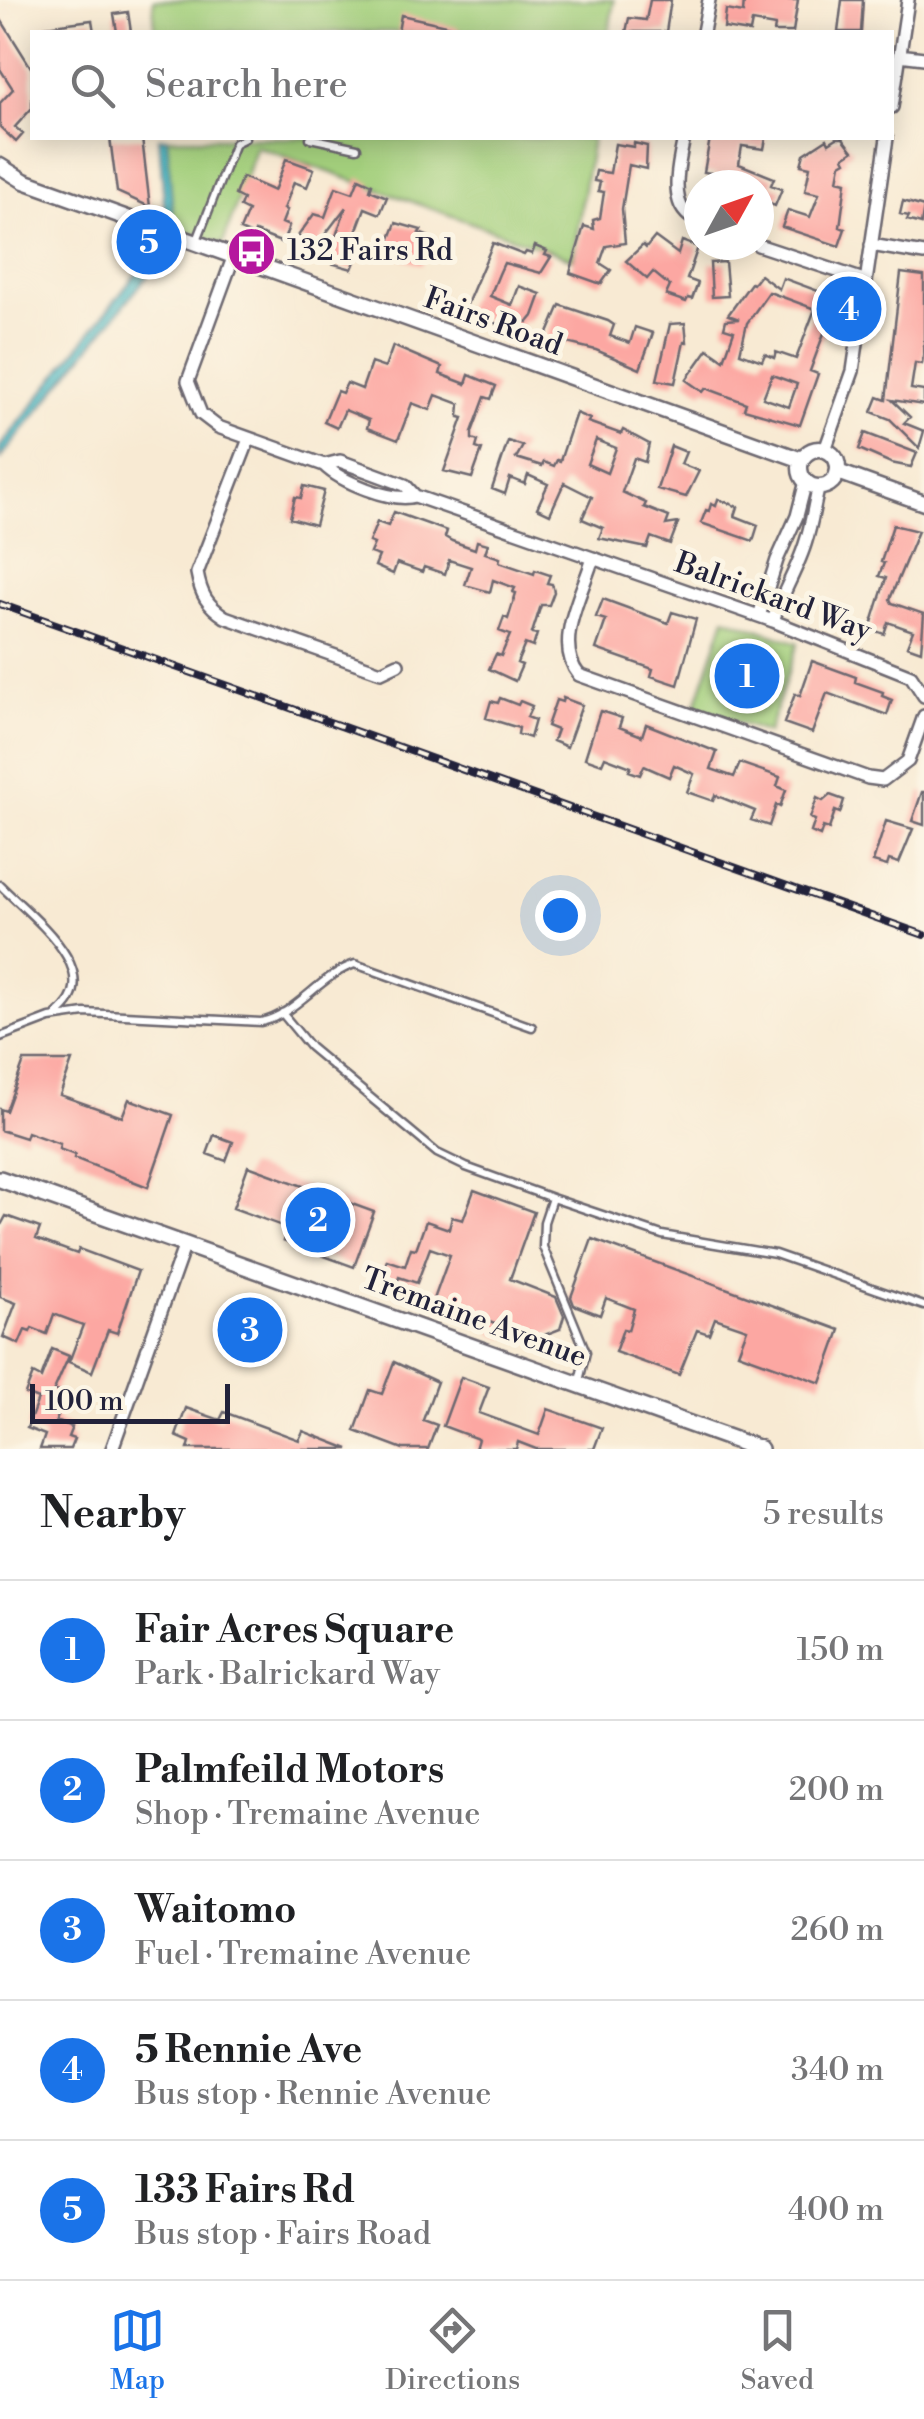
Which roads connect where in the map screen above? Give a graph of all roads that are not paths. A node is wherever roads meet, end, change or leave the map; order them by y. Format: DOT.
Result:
graph roads {
  1 [pos="710,0"];
  2 [pos="908,0"];
  3 [pos="703,30"];
  4 [pos="900,55"];
  5 [pos="924,58"];
  6 [pos="894,94"];
  7 [pos="241,140"];
  8 [pos="319,140"];
  9 [pos="684,140"];
  10 [pos="887,140"];
  11 [pos="357,148"];
  12 [pos="0,166"];
  13 [pos="684,212"];
  14 [pos="196,244"];
  15 [pos="871,245"];
  16 [pos="774,250"];
  17 [pos="924,254"];
  18 [pos="233,258"];
  19 [pos="864,280"];
  20 [pos="249,439"];
  21 [pos="825,450"];
  22 [pos="802,460"];
  23 [pos="838,472"];
  24 [pos="813,484"];
  25 [pos="924,504"];
  26 [pos="593,558"];
  27 [pos="760,616"];
  28 [pos="773,621"];
  29 [pos="398,664"];
  30 [pos="924,696"];
  31 [pos="924,716"];
  32 [pos="921,743"];
  33 [pos="0,886"];
  34 [pos="282,1012"];
  35 [pos="50,1018"];
  36 [pos="532,1027"];
  37 [pos="0,1037"];
  38 [pos="0,1179"];
  39 [pos="552,1198"];
  40 [pos="185,1244"];
  41 [pos="924,1306"];
  42 [pos="578,1384"];
  43 [pos="112,1449"];
  44 [pos="760,1449"];
  1 -- 3 [label="street"];
  2 -- 4 [label="street"];
  4 -- 5 [label="street"];
  4 -- 6 [label="street"];
  7 -- 14 [label="lane"];
  8 -- 11 [label="lane"];
  9 -- 13 [label="street"];
  10 -- 15 [label="street"];
  12 -- 14 [label="street, Fairs Road"];
  14 -- 18 [label="street, Fairs Road"];
  15 -- 17 [label="street"];
  15 -- 19 [label="street"];
  16 -- 19 [label="street"];
  18 -- 20 [label="street, Balrickard Way"];
  18 -- 22 [label="street, Fairs Road"];
  19 -- 21 [label="street"];
  20 -- 26 [label="street, Balrickard Way"];
  20 -- 29 [label="street"];
  21 -- 22 [label="street"];
  21 -- 23 [label="street"];
  22 -- 24 [label="street"];
  23 -- 24 [label="street"];
  23 -- 25 [label="street"];
  24 -- 27 [label="street"];
  24 -- 28 [label="street"];
  26 -- 27 [label="street, Balrickard Way"];
  26 -- 32 [label="street"];
  27 -- 28 [label="street, Balrickard Way"];
  28 -- 30 [label="street, Balrickard Way"];
  31 -- 32 [label="street"];
  33 -- 35 [label="lane"];
  34 -- 35 [label="lane"];
  34 -- 36 [label="lane"];
  34 -- 39 [label="lane"];
  35 -- 37 [label="lane"];
  38 -- 40 [label="main road, Tremaine Avenue"];
  39 -- 41 [label="lane"];
  39 -- 42 [label="lane"];
  40 -- 42 [label="main road, Tremaine Avenue"];
  40 -- 43 [label="street"];
  42 -- 44 [label="main road, Tremaine Avenue"];
}
